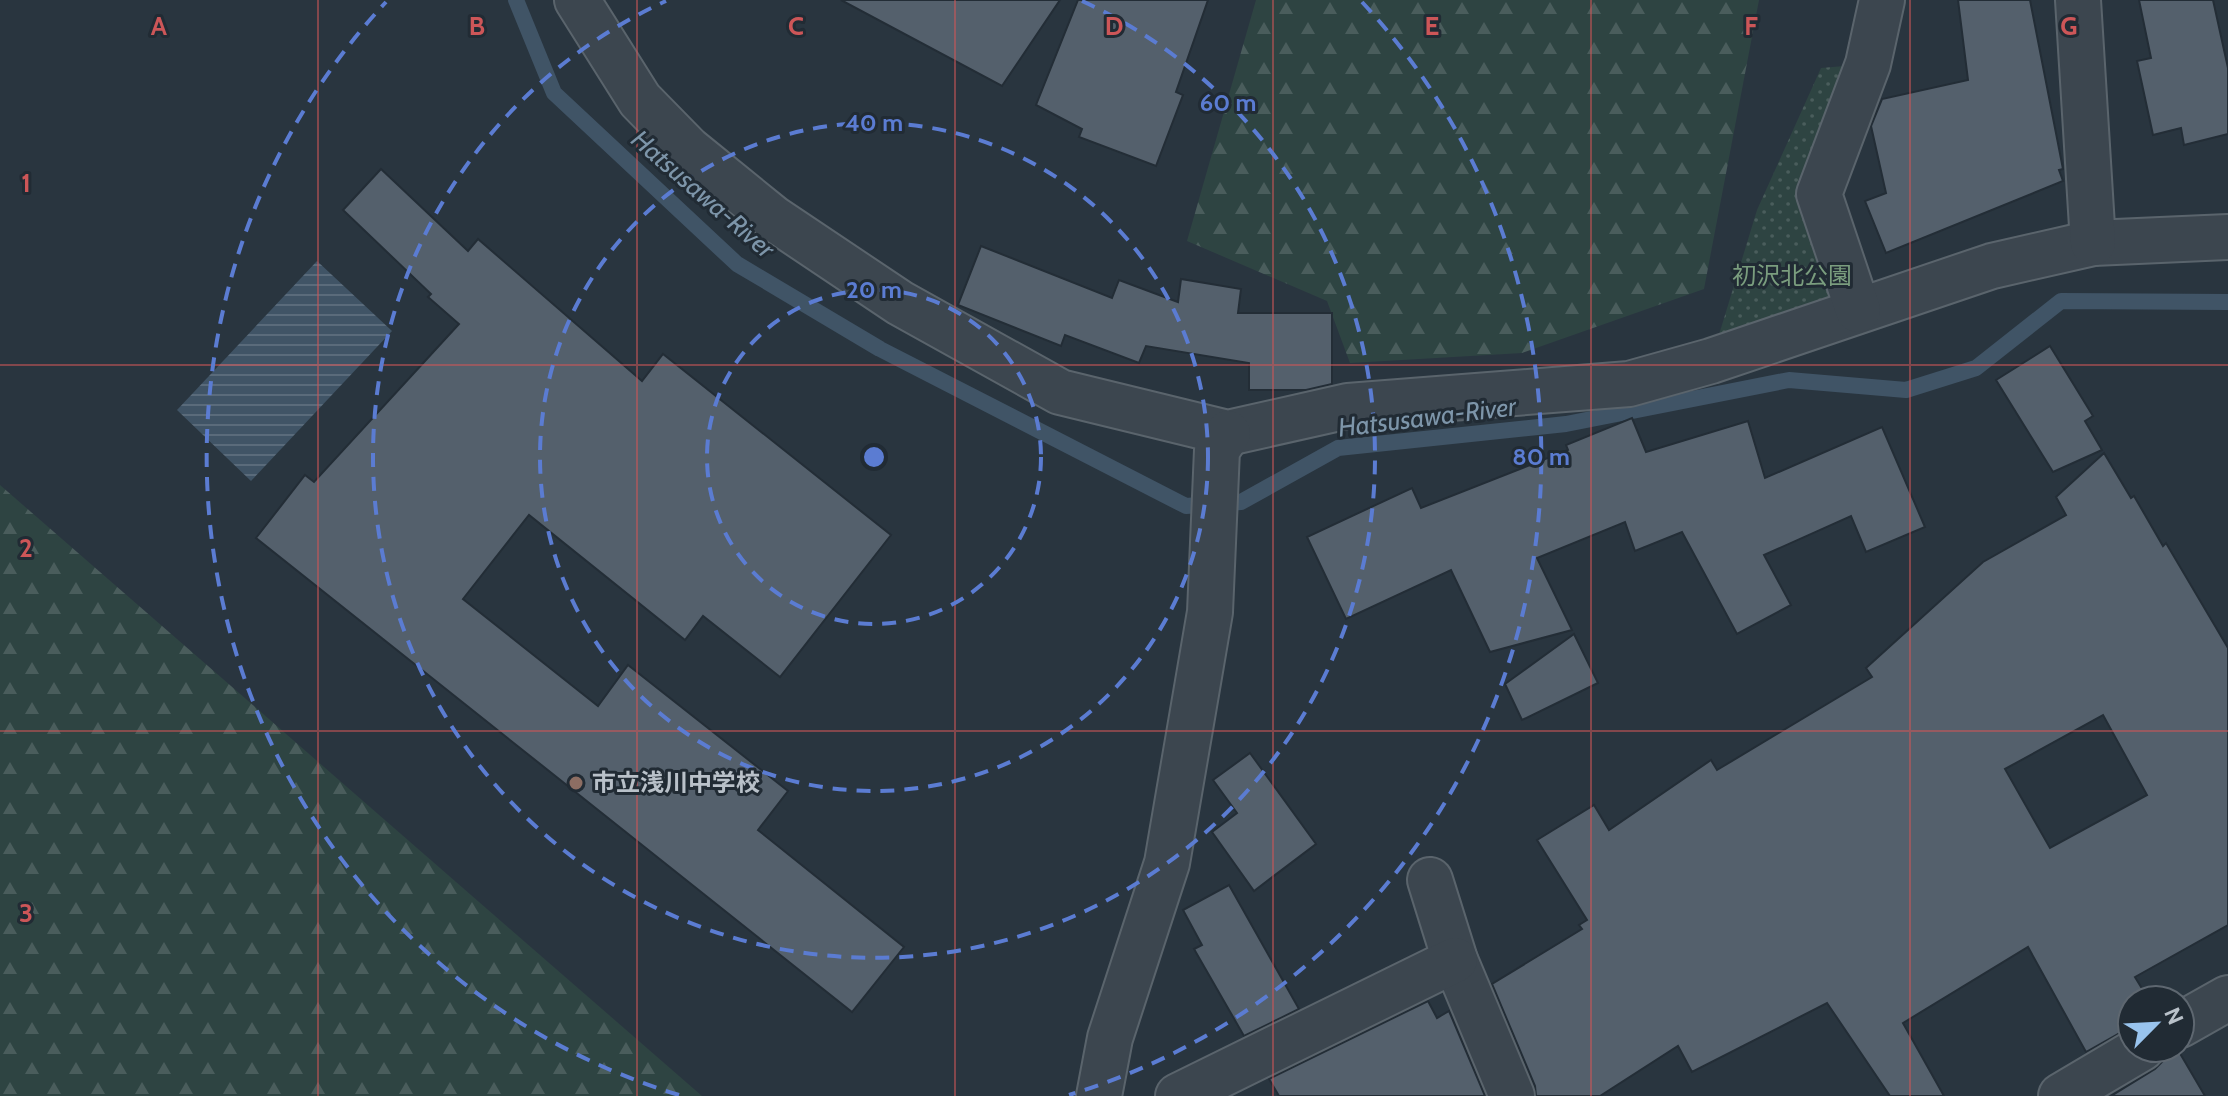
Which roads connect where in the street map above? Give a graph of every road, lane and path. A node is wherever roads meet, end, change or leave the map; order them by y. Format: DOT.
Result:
graph roads {
  1 [pos="577,0"];
  2 [pos="1882,0"];
  3 [pos="2078,0"];
  4 [pos="2228,237"];
  5 [pos="2093,243"];
  6 [pos="1858,310"];
  7 [pos="1222,441"];
  8 [pos="1430,880"];
  9 [pos="1455,960"];
  10 [pos="2228,998"];
  11 [pos="2196,1016"];
  12 [pos="2116,1063"];
  13 [pos="1099,1096"];
  14 [pos="1178,1096"];
  15 [pos="1512,1096"];
  16 [pos="2061,1096"];
  1 -- 7 [label="street"];
  2 -- 6 [label="street"];
  3 -- 5 [label="street"];
  4 -- 5 [label="street"];
  5 -- 6 [label="street"];
  6 -- 7 [label="street"];
  7 -- 13 [label="street"];
  8 -- 9 [label="street"];
  9 -- 14 [label="street"];
  9 -- 15 [label="street"];
  10 -- 11 [label="street"];
  12 -- 16 [label="street"];
}
